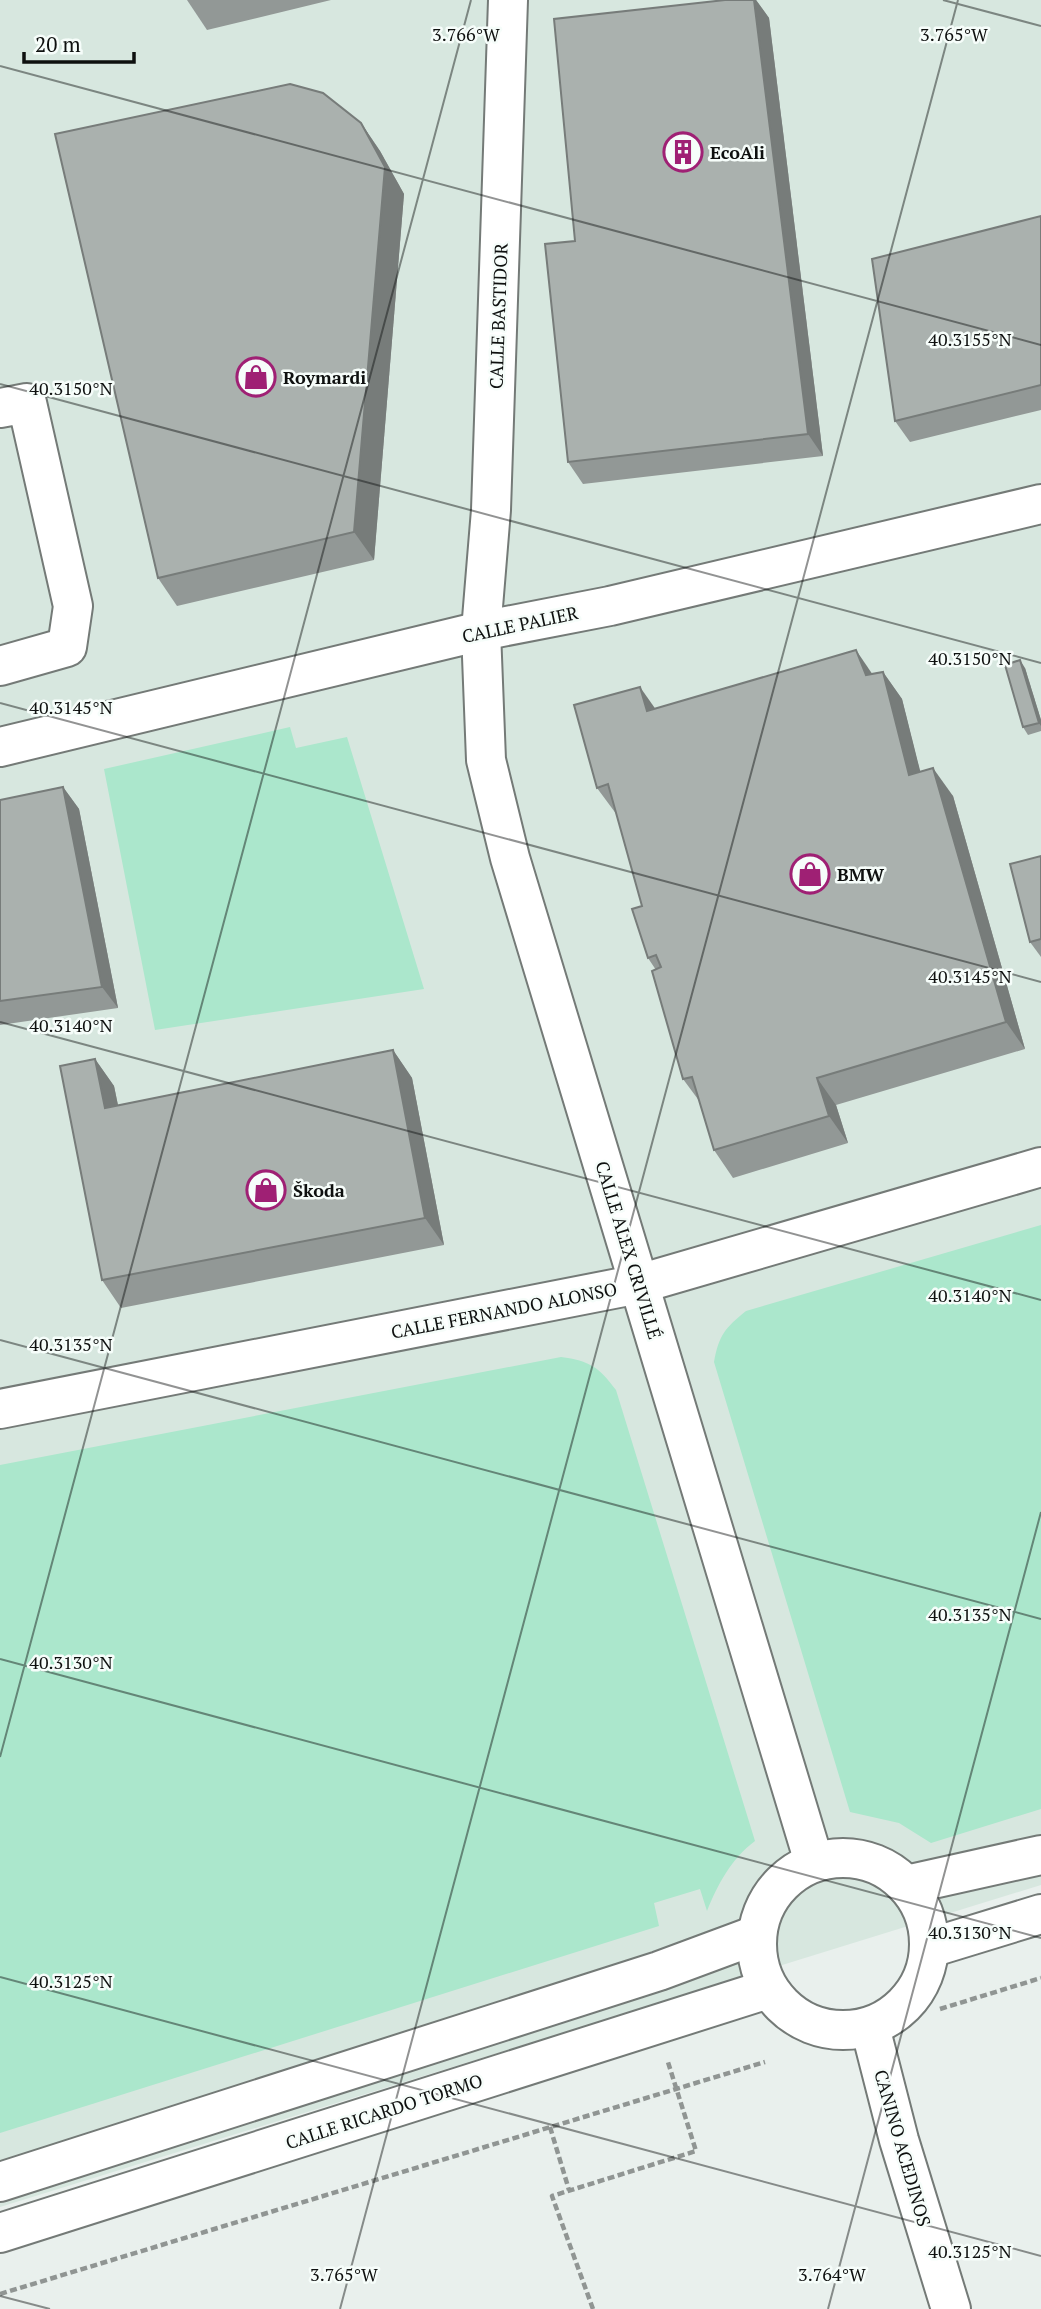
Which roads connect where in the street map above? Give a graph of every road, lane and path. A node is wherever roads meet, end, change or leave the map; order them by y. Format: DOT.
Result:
graph roads {
  1 [pos="508,0"];
  2 [pos="0,408"];
  3 [pos="1041,504"];
  4 [pos="481,631"];
  5 [pos="0,666"];
  6 [pos="0,747"];
  7 [pos="1041,1167"];
  8 [pos="639,1284"];
  9 [pos="0,1409"];
  10 [pos="1041,1855"];
  11 [pos="814,1862"];
  12 [pos="906,1885"];
  13 [pos="1041,1914"];
  14 [pos="756,1934"];
  15 [pos="930,1948"];
  16 [pos="1041,1978"];
  17 [pos="768,1989"];
  18 [pos="940,2008"];
  19 [pos="656,2024"];
  20 [pos="870,2027"];
  21 [pos="765,2062"];
  22 [pos="676,2089"];
  23 [pos="550,2127"];
  24 [pos="0,2182"];
  25 [pos="569,2190"];
  26 [pos="0,2233"];
  27 [pos="0,2294"];
  28 [pos="593,2309"];
  29 [pos="951,2309"];
  1 -- 4 [label="street, CALLE BASTIDOR"];
  2 -- 5 [label="street"];
  3 -- 4 [label="street, CALLE PALIER"];
  4 -- 6 [label="street, CALLE PALIER"];
  4 -- 8 [label="street, CALLE ALEX CRIVILLÉ"];
  7 -- 8 [label="street, CALLE FERNANDO ALONSO"];
  8 -- 9 [label="street, CALLE FERNANDO ALONSO"];
  8 -- 11 [label="street, CALLE ALEX CRIVILLÉ"];
  10 -- 12 [label="street"];
  11 -- 12 [label="street"];
  11 -- 14 [label="street"];
  12 -- 15 [label="street"];
  13 -- 15 [label="street"];
  14 -- 17 [label="street"];
  14 -- 24 [label="street"];
  15 -- 20 [label="street"];
  16 -- 18 [label="path"];
  17 -- 19 [label="street, CALLE RICARDO TORMO"];
  17 -- 20 [label="street"];
  19 -- 22 [label="path"];
  19 -- 26 [label="street, CALLE RICARDO TORMO"];
  20 -- 29 [label="street, CANINO ACEDINOS"];
  21 -- 22 [label="path"];
  22 -- 23 [label="path"];
  22 -- 25 [label="path"];
  23 -- 25 [label="path"];
  23 -- 27 [label="path"];
  25 -- 28 [label="path"];
}
